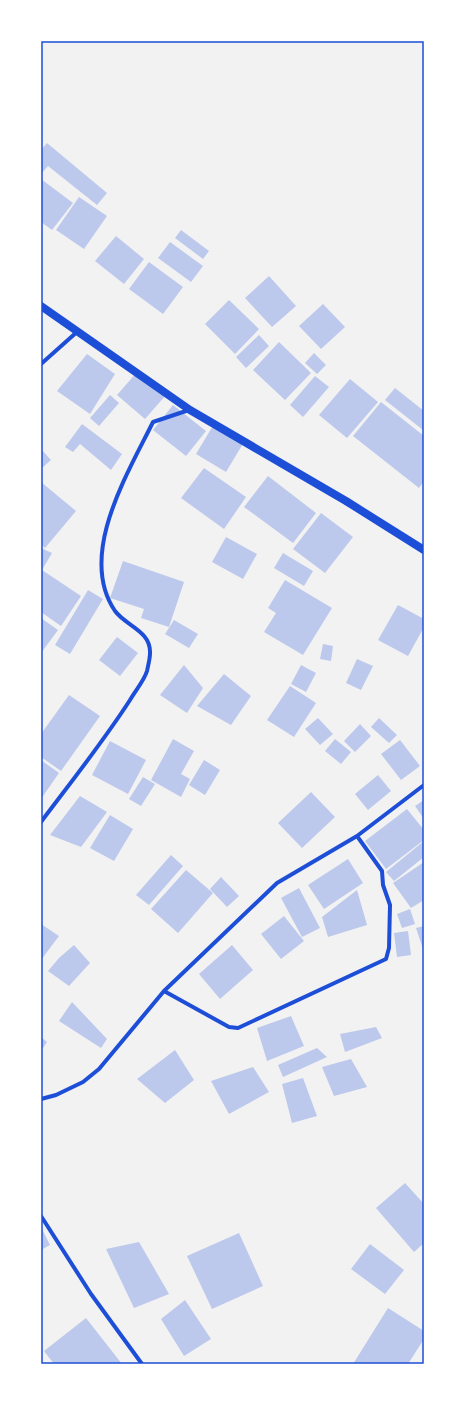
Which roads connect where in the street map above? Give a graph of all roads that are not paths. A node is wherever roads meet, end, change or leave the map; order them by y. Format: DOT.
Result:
graph roads {
  1 [pos="41,306"];
  2 [pos="78,331"];
  3 [pos="41,364"];
  4 [pos="190,410"];
  5 [pos="424,550"];
  6 [pos="424,785"];
  7 [pos="41,822"];
  8 [pos="357,836"];
  9 [pos="164,990"];
  10 [pos="41,1100"];
  11 [pos="41,1216"];
  12 [pos="142,1364"];
  1 -- 2 [label="main road"];
  2 -- 3 [label="street"];
  2 -- 4 [label="main road"];
  4 -- 5 [label="main road"];
  4 -- 7 [label="street"];
  6 -- 8 [label="street"];
  8 -- 9 [label="street"];
  8 -- 9 [label="street"];
  9 -- 10 [label="street"];
  11 -- 12 [label="street"];
}
